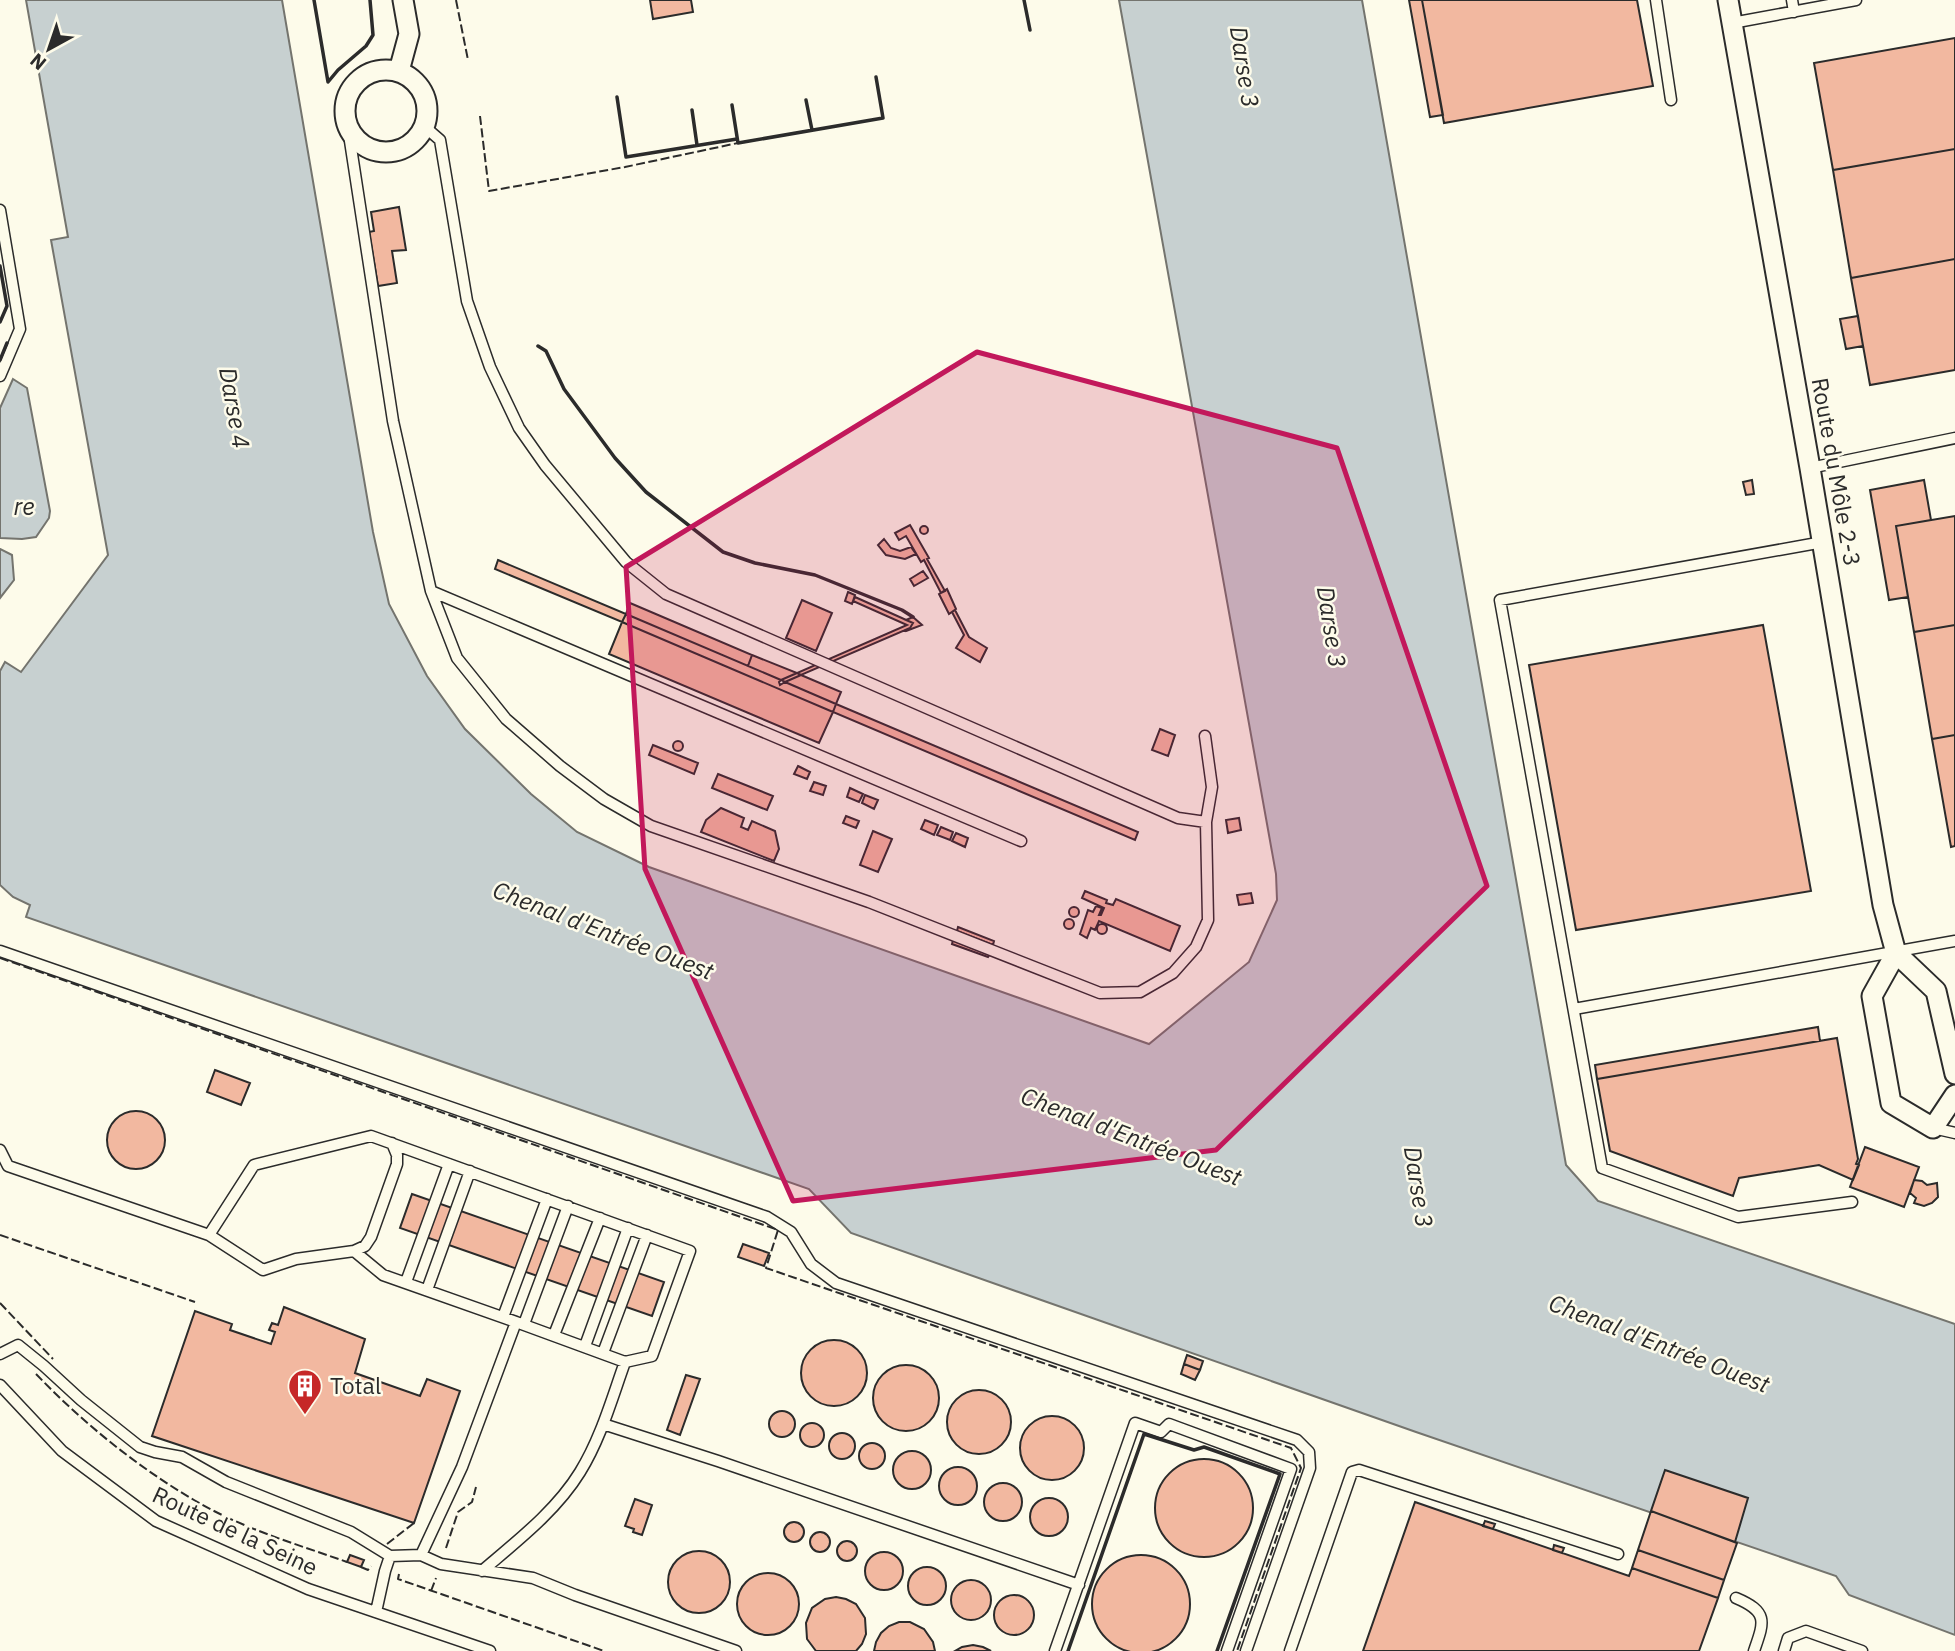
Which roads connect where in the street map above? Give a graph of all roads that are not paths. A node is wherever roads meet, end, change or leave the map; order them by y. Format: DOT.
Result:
graph roads {
  1 [pos="403,0"];
  2 [pos="1656,0"];
  3 [pos="1728,0"];
  4 [pos="1791,0"];
  5 [pos="1856,0"];
  6 [pos="1794,12"];
  7 [pos="1732,23"];
  8 [pos="399,71"];
  9 [pos="1671,100"];
  10 [pos="425,127"];
  11 [pos="348,128"];
  12 [pos="0,210"];
  13 [pos="0,376"];
  14 [pos="1955,438"];
  15 [pos="1810,468"];
  16 [pos="1823,542"];
  17 [pos="431,591"];
  18 [pos="1205,736"];
  19 [pos="1206,822"];
  20 [pos="1021,841"];
  21 [pos="1955,941"];
  22 [pos="0,951"];
  23 [pos="1896,953"];
  24 [pos="1574,1009"];
  25 [pos="1955,1074"];
  26 [pos="1955,1095"];
  27 [pos="1933,1128"];
  28 [pos="1955,1133"];
  29 [pos="392,1143"];
  30 [pos="0,1150"];
  31 [pos="449,1164"];
  32 [pos="470,1171"];
  33 [pos="547,1199"];
  34 [pos="1852,1202"];
  35 [pos="568,1206"];
  36 [pos="600,1218"];
  37 [pos="628,1228"];
  38 [pos="209,1235"];
  39 [pos="647,1235"];
  40 [pos="354,1251"];
  41 [pos="406,1282"];
  42 [pos="427,1290"];
  43 [pos="503,1317"];
  44 [pos="520,1323"];
  45 [pos="554,1335"];
  46 [pos="585,1346"];
  47 [pos="0,1353"];
  48 [pos="604,1353"];
  49 [pos="625,1362"];
  50 [pos="0,1385"];
  51 [pos="603,1424"];
  52 [pos="1618,1554"];
  53 [pos="421,1555"];
  54 [pos="390,1556"];
  55 [pos="482,1571"];
  56 [pos="1079,1585"];
  57 [pos="1736,1598"];
  58 [pos="376,1612"];
  59 [pos="490,1651"];
  60 [pos="736,1651"];
  61 [pos="1055,1651"];
  62 [pos="1227,1651"];
  63 [pos="1246,1651"];
  64 [pos="1290,1651"];
  65 [pos="1754,1651"];
  66 [pos="1784,1651"];
  67 [pos="1862,1651"];
  1 -- 8 [label="street"];
  2 -- 9 [label="lane"];
  3 -- 7 [label="street, Route du Môle 2-3"];
  4 -- 6 [label="lane"];
  5 -- 6 [label="lane"];
  6 -- 7 [label="lane"];
  7 -- 15 [label="street, Route du Môle 2-3"];
  8 -- 10 [label="street"];
  8 -- 11 [label="street"];
  10 -- 11 [label="street"];
  10 -- 19 [label="lane"];
  11 -- 17 [label="lane"];
  12 -- 13 [label="lane"];
  14 -- 15 [label="lane"];
  15 -- 16 [label="street, Route du Môle 2-3"];
  16 -- 23 [label="street, Route du Môle 2-3"];
  16 -- 24 [label="lane"];
  17 -- 19 [label="lane"];
  17 -- 20 [label="lane"];
  18 -- 19 [label="lane"];
  21 -- 23 [label="lane"];
  22 -- 63 [label="lane"];
  23 -- 24 [label="lane"];
  23 -- 25 [label="street"];
  23 -- 27 [label="street"];
  24 -- 34 [label="lane"];
  26 -- 27 [label="street"];
  27 -- 28 [label="lane"];
  29 -- 31 [label="lane"];
  29 -- 38 [label="lane"];
  29 -- 40 [label="lane"];
  30 -- 38 [label="lane"];
  31 -- 32 [label="lane"];
  31 -- 41 [label="lane"];
  32 -- 33 [label="lane"];
  32 -- 42 [label="lane"];
  33 -- 35 [label="lane"];
  33 -- 43 [label="lane"];
  35 -- 36 [label="lane"];
  35 -- 44 [label="lane"];
  36 -- 37 [label="lane"];
  36 -- 45 [label="lane"];
  37 -- 39 [label="lane"];
  37 -- 46 [label="lane"];
  38 -- 40 [label="lane"];
  39 -- 48 [label="lane"];
  39 -- 49 [label="lane"];
  40 -- 41 [label="lane"];
  41 -- 42 [label="lane"];
  42 -- 43 [label="lane"];
  43 -- 44 [label="lane"];
  44 -- 45 [label="lane"];
  44 -- 53 [label="lane"];
  45 -- 46 [label="lane"];
  46 -- 48 [label="lane"];
  47 -- 54 [label="lane"];
  48 -- 49 [label="lane"];
  49 -- 51 [label="lane"];
  50 -- 58 [label="lane, Route de la Seine"];
  51 -- 55 [label="lane"];
  51 -- 56 [label="lane"];
  52 -- 64 [label="lane"];
  53 -- 54 [label="lane"];
  53 -- 55 [label="lane"];
  54 -- 58 [label="lane"];
  55 -- 60 [label="lane"];
  56 -- 61 [label="lane"];
  56 -- 62 [label="lane"];
  57 -- 65 [label="lane"];
  58 -- 59 [label="lane, Route de la Seine"];
  66 -- 67 [label="lane"];
}
